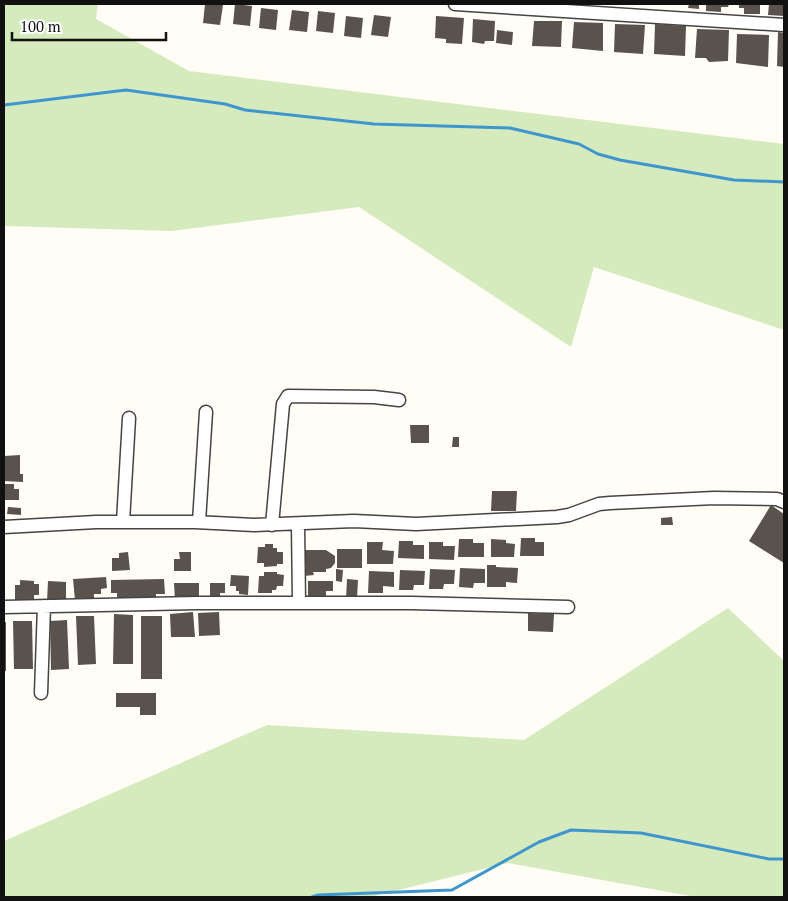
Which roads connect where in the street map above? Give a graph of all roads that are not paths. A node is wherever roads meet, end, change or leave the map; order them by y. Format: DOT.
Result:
graph roads {
  1 [pos="455,4"];
  2 [pos="784,25"];
  3 [pos="399,400"];
  4 [pos="206,412"];
  5 [pos="129,418"];
  6 [pos="784,502"];
  7 [pos="123,522"];
  8 [pos="199,522"];
  9 [pos="298,524"];
  10 [pos="272,525"];
  11 [pos="4,527"];
  12 [pos="299,603"];
  13 [pos="4,606"];
  14 [pos="44,606"];
  15 [pos="568,607"];
  16 [pos="42,693"];
  1 -- 2 [label="street"];
  3 -- 10 [label="street"];
  4 -- 8 [label="street"];
  5 -- 7 [label="street"];
  6 -- 9 [label="street"];
  7 -- 8 [label="street"];
  7 -- 11 [label="street"];
  8 -- 10 [label="street"];
  9 -- 10 [label="street"];
  9 -- 12 [label="street"];
  12 -- 14 [label="street"];
  12 -- 15 [label="street"];
  13 -- 14 [label="street"];
  14 -- 16 [label="street"];
}
